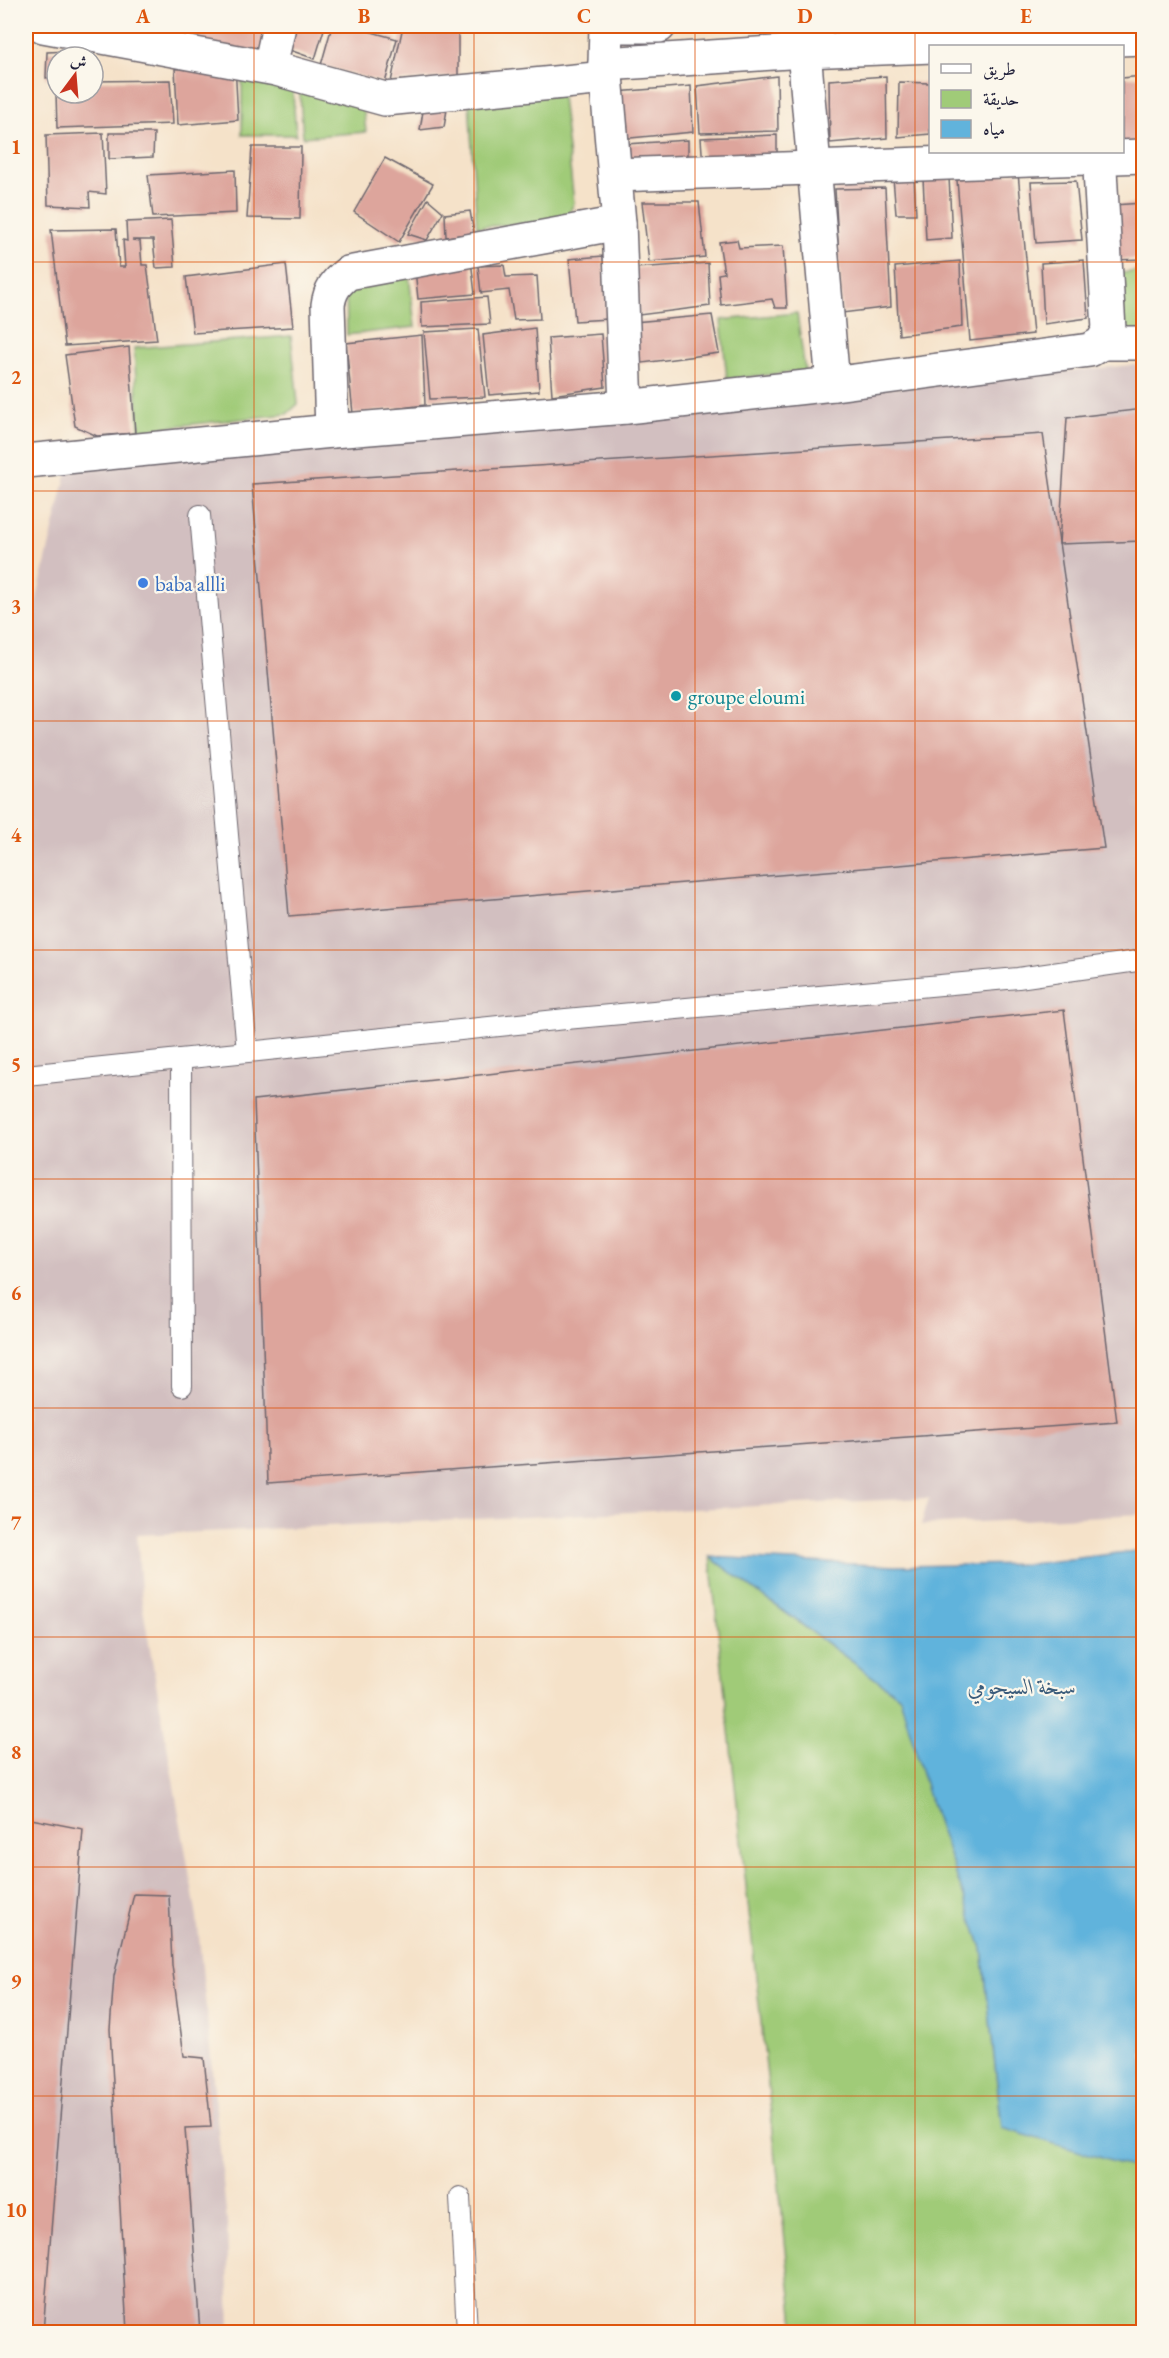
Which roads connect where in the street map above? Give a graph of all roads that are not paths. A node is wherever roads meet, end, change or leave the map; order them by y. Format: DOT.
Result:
graph roads {
  1 [pos="43,26"];
  2 [pos="279,26"];
  3 [pos="606,26"];
  4 [pos="659,26"];
  5 [pos="900,37"];
  6 [pos="1143,38"];
  7 [pos="1099,43"];
  8 [pos="804,51"];
  9 [pos="270,68"];
  10 [pos="606,71"];
  11 [pos="1099,154"];
  12 [pos="1143,156"];
  13 [pos="814,169"];
  14 [pos="615,175"];
  15 [pos="619,223"];
  16 [pos="1102,343"];
  17 [pos="1143,343"];
  18 [pos="833,384"];
  19 [pos="626,407"];
  20 [pos="332,431"];
  21 [pos="26,461"];
  22 [pos="200,515"];
  23 [pos="1143,960"];
  24 [pos="247,1052"];
  25 [pos="181,1059"];
  26 [pos="26,1075"];
  27 [pos="182,1386"];
  28 [pos="460,2197"];
  29 [pos="466,2332"];
  1 -- 9 [label="street"];
  2 -- 9 [label="street"];
  3 -- 4 [label="street"];
  3 -- 10 [label="street"];
  5 -- 7 [label="street"];
  5 -- 8 [label="street"];
  6 -- 7 [label="street"];
  8 -- 10 [label="street"];
  8 -- 13 [label="street"];
  9 -- 10 [label="street"];
  10 -- 14 [label="street"];
  11 -- 12 [label="street"];
  11 -- 13 [label="street"];
  11 -- 16 [label="street"];
  13 -- 14 [label="street"];
  13 -- 18 [label="street"];
  14 -- 15 [label="street"];
  15 -- 19 [label="street"];
  15 -- 20 [label="street"];
  16 -- 17 [label="street"];
  16 -- 18 [label="street"];
  18 -- 19 [label="street"];
  19 -- 20 [label="street"];
  20 -- 21 [label="street"];
  22 -- 24 [label="lane"];
  23 -- 24 [label="lane"];
  24 -- 25 [label="lane"];
  25 -- 26 [label="lane"];
  25 -- 27 [label="lane"];
  28 -- 29 [label="lane"];
}
